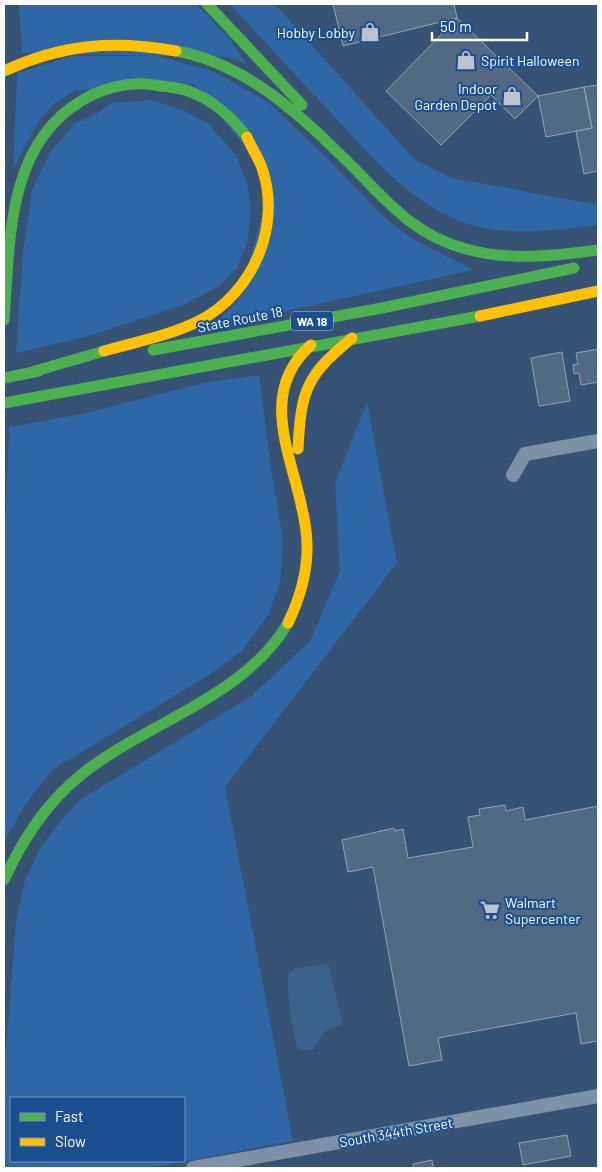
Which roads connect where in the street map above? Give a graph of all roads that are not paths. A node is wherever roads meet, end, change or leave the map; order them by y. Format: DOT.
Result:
graph roads {
  1 [pos="207,4"];
  2 [pos="4,71"];
  3 [pos="346,161"];
  4 [pos="598,250"];
  5 [pos="589,265"];
  6 [pos="598,291"];
  7 [pos="4,320"];
  8 [pos="353,337"];
  9 [pos="311,345"];
  10 [pos="25,374"];
  11 [pos="4,378"];
  12 [pos="4,403"];
  13 [pos="598,441"];
  14 [pos="513,474"];
  15 [pos="296,487"];
  16 [pos="4,880"];
  17 [pos="598,1099"];
  18 [pos="193,1168"];
  1 -- 3 [label="highway"];
  2 -- 3 [label="highway"];
  3 -- 4 [label="highway"];
  5 -- 10 [label="highway, State Route 18 / WA 18"];
  6 -- 8 [label="highway, WA 18"];
  7 -- 10 [label="highway"];
  8 -- 9 [label="highway, WA 18"];
  8 -- 15 [label="highway"];
  9 -- 12 [label="highway, WA 18"];
  9 -- 15 [label="highway"];
  10 -- 11 [label="highway, State Route 18 / WA 18"];
  13 -- 14 [label="street"];
  15 -- 16 [label="highway"];
  17 -- 18 [label="street, South 344th Street"];
}
